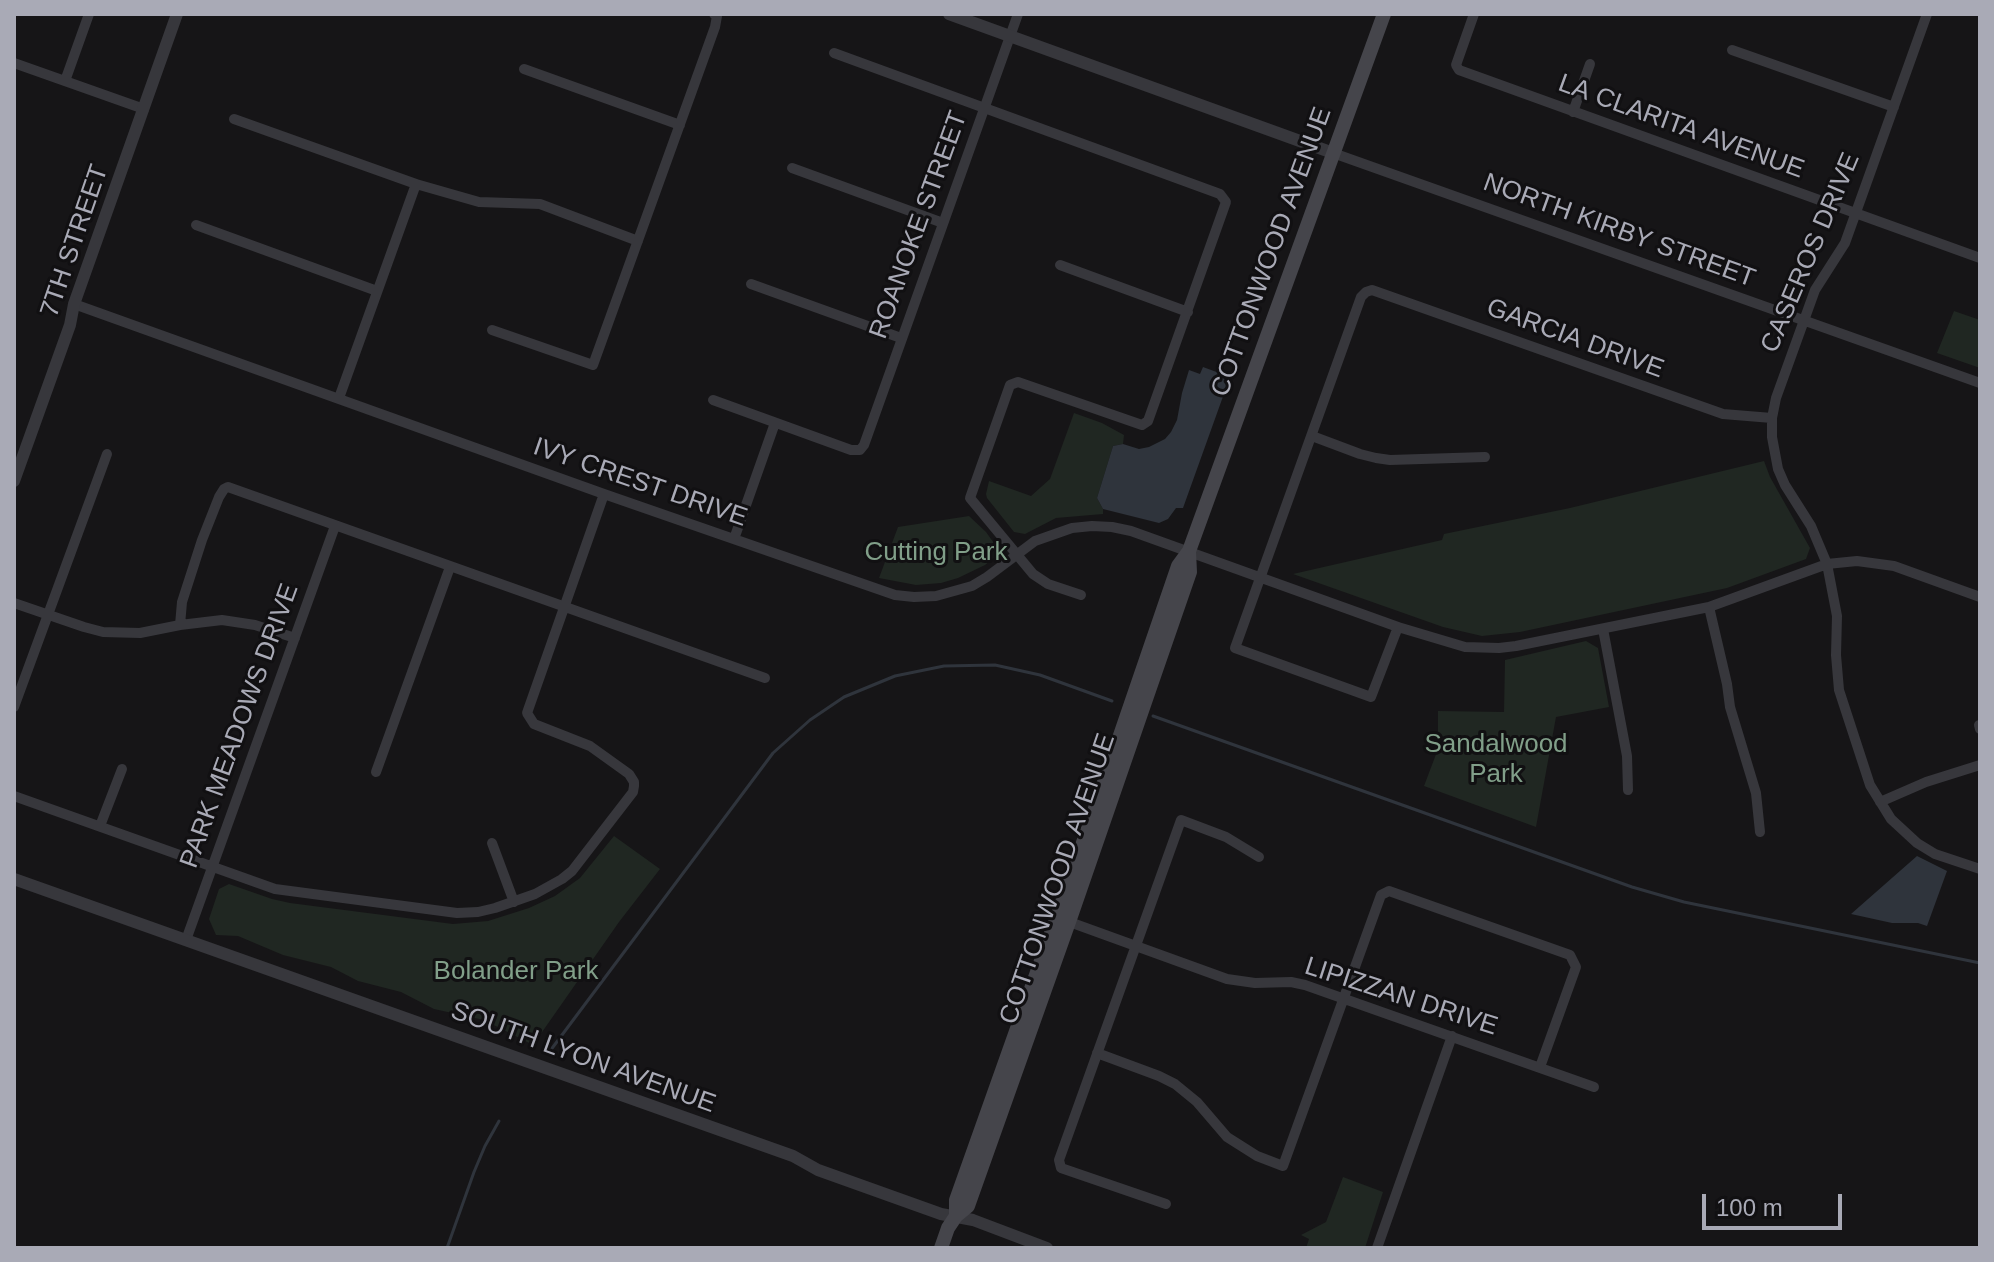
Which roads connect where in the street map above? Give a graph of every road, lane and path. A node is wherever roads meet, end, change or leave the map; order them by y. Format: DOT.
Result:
graph roads {
  1 [pos="89,14"];
  2 [pos="177,14"];
  3 [pos="714,14"];
  4 [pos="949,14"];
  5 [pos="1018,14"];
  6 [pos="1384,14"];
  7 [pos="1474,14"];
  8 [pos="1927,14"];
  9 [pos="1010,36"];
  10 [pos="1732,50"];
  11 [pos="834,53"];
  12 [pos="14,63"];
  13 [pos="1590,64"];
  14 [pos="524,69"];
  15 [pos="65,81"];
  16 [pos="984,107"];
  17 [pos="1894,107"];
  18 [pos="144,109"];
  19 [pos="1573,112"];
  20 [pos="234,119"];
  21 [pos="680,125"];
  22 [pos="1333,153"];
  23 [pos="792,168"];
  24 [pos="416,184"];
  25 [pos="1856,213"];
  26 [pos="943,223"];
  27 [pos="196,225"];
  28 [pos="638,241"];
  29 [pos="1980,258"];
  30 [pos="1060,265"];
  31 [pos="751,284"];
  32 [pos="377,291"];
  33 [pos="74,304"];
  34 [pos="1188,312"];
  35 [pos="1804,320"];
  36 [pos="492,330"];
  37 [pos="901,338"];
  38 [pos="1980,383"];
  39 [pos="339,398"];
  40 [pos="713,400"];
  41 [pos="1772,418"];
  42 [pos="775,423"];
  43 [pos="1312,436"];
  44 [pos="107,454"];
  45 [pos="1485,457"];
  46 [pos="14,481"];
  47 [pos="604,494"];
  48 [pos="335,526"];
  49 [pos="734,539"];
  50 [pos="1189,551"];
  51 [pos="1016,554"];
  52 [pos="1827,564"];
  53 [pos="450,567"];
  54 [pos="1261,577"];
  55 [pos="1081,595"];
  56 [pos="1980,597"];
  57 [pos="14,603"];
  58 [pos="563,607"];
  59 [pos="1709,607"];
  60 [pos="48,615"];
  61 [pos="180,625"];
  62 [pos="1398,627"];
  63 [pos="1603,629"];
  64 [pos="295,638"];
  65 [pos="765,678"];
  66 [pos="14,707"];
  67 [pos="1980,765"];
  68 [pos="122,769"];
  69 [pos="376,772"];
  70 [pos="1628,790"];
  71 [pos="14,796"];
  72 [pos="1880,802"];
  73 [pos="100,826"];
  74 [pos="1760,832"];
  75 [pos="492,843"];
  76 [pos="1259,857"];
  77 [pos="212,867"];
  78 [pos="1980,869"];
  79 [pos="14,879"];
  80 [pos="514,902"];
  81 [pos="1063,920"];
  82 [pos="186,940"];
  83 [pos="1136,945"];
  84 [pos="1344,997"];
  85 [pos="1452,1036"];
  86 [pos="1097,1053"];
  87 [pos="1540,1067"];
  88 [pos="1594,1087"];
  89 [pos="1166,1204"];
  90 [pos="956,1216"];
  91 [pos="941,1248"];
  92 [pos="1047,1248"];
  93 [pos="1377,1248"];
  1 -- 15 [label="street"];
  2 -- 18 [label="street, 7TH STREET"];
  3 -- 21 [label="street"];
  4 -- 9 [label="street"];
  5 -- 9 [label="street, ROANOKE STREET"];
  6 -- 22 [label="main road, COTTONWOOD AVENUE"];
  7 -- 19 [label="street, LA CLARITA AVENUE"];
  8 -- 17 [label="street, CASEROS DRIVE"];
  9 -- 16 [label="street, ROANOKE STREET"];
  9 -- 22 [label="street"];
  10 -- 17 [label="street"];
  11 -- 16 [label="street"];
  12 -- 15 [label="street"];
  13 -- 19 [label="street"];
  14 -- 21 [label="street"];
  15 -- 18 [label="street"];
  16 -- 26 [label="street, ROANOKE STREET"];
  16 -- 34 [label="street"];
  17 -- 25 [label="street, CASEROS DRIVE"];
  18 -- 33 [label="street, 7TH STREET"];
  19 -- 25 [label="street, LA CLARITA AVENUE"];
  20 -- 24 [label="street"];
  21 -- 28 [label="street"];
  22 -- 35 [label="street, NORTH KIRBY STREET"];
  22 -- 50 [label="main road, COTTONWOOD AVENUE"];
  23 -- 26 [label="street"];
  24 -- 28 [label="street"];
  24 -- 32 [label="street"];
  25 -- 29 [label="street, LA CLARITA AVENUE"];
  25 -- 35 [label="street, CASEROS DRIVE"];
  26 -- 37 [label="street, ROANOKE STREET"];
  27 -- 32 [label="street"];
  28 -- 36 [label="street"];
  30 -- 34 [label="street"];
  31 -- 37 [label="street"];
  32 -- 39 [label="street"];
  33 -- 39 [label="street, IVY CREST DRIVE"];
  33 -- 46 [label="street, 7TH STREET"];
  34 -- 51 [label="street"];
  35 -- 38 [label="street, NORTH KIRBY STREET"];
  35 -- 41 [label="street, CASEROS DRIVE"];
  37 -- 42 [label="street, ROANOKE STREET"];
  39 -- 47 [label="street, IVY CREST DRIVE"];
  40 -- 42 [label="street"];
  41 -- 43 [label="street, GARCIA DRIVE"];
  41 -- 52 [label="street, CASEROS DRIVE"];
  42 -- 49 [label="street"];
  43 -- 45 [label="street"];
  43 -- 54 [label="street"];
  44 -- 60 [label="street"];
  47 -- 49 [label="street, IVY CREST DRIVE"];
  47 -- 58 [label="street"];
  48 -- 53 [label="street"];
  48 -- 61 [label="street"];
  48 -- 64 [label="street, PARK MEADOWS DRIVE"];
  49 -- 51 [label="street, IVY CREST DRIVE"];
  50 -- 51 [label="street, IVY CREST DRIVE"];
  50 -- 54 [label="street, IVY CREST DRIVE"];
  50 -- 81 [label="main road, COTTONWOOD AVENUE"];
  51 -- 55 [label="street"];
  52 -- 56 [label="street, IVY CREST DRIVE"];
  52 -- 59 [label="street, IVY CREST DRIVE"];
  52 -- 72 [label="street, CASEROS DRIVE"];
  53 -- 58 [label="street"];
  53 -- 69 [label="street"];
  54 -- 62 [label="street, IVY CREST DRIVE"];
  54 -- 62 [label="street"];
  57 -- 60 [label="street"];
  58 -- 65 [label="street"];
  58 -- 80 [label="street"];
  59 -- 63 [label="street, IVY CREST DRIVE"];
  59 -- 74 [label="street"];
  60 -- 61 [label="street"];
  60 -- 66 [label="street"];
  61 -- 64 [label="street"];
  62 -- 63 [label="street, IVY CREST DRIVE"];
  63 -- 70 [label="street"];
  64 -- 77 [label="street, PARK MEADOWS DRIVE"];
  67 -- 72 [label="street"];
  68 -- 73 [label="street"];
  71 -- 73 [label="street"];
  72 -- 78 [label="street, CASEROS DRIVE"];
  73 -- 77 [label="street"];
  75 -- 80 [label="street"];
  76 -- 83 [label="street"];
  77 -- 80 [label="street"];
  77 -- 82 [label="street, PARK MEADOWS DRIVE"];
  79 -- 82 [label="street, SOUTH LYON AVENUE"];
  81 -- 83 [label="street, LIPIZZAN DRIVE"];
  81 -- 90 [label="main road, COTTONWOOD AVENUE"];
  82 -- 90 [label="street, SOUTH LYON AVENUE"];
  83 -- 84 [label="street, LIPIZZAN DRIVE"];
  83 -- 86 [label="street"];
  84 -- 85 [label="street, LIPIZZAN DRIVE"];
  84 -- 86 [label="street"];
  84 -- 87 [label="street"];
  85 -- 87 [label="street, LIPIZZAN DRIVE"];
  85 -- 93 [label="street"];
  86 -- 89 [label="street"];
  87 -- 88 [label="street, LIPIZZAN DRIVE"];
  90 -- 91 [label="main road, COTTONWOOD AVENUE"];
  90 -- 92 [label="street, SOUTH LYON AVENUE"];
}
